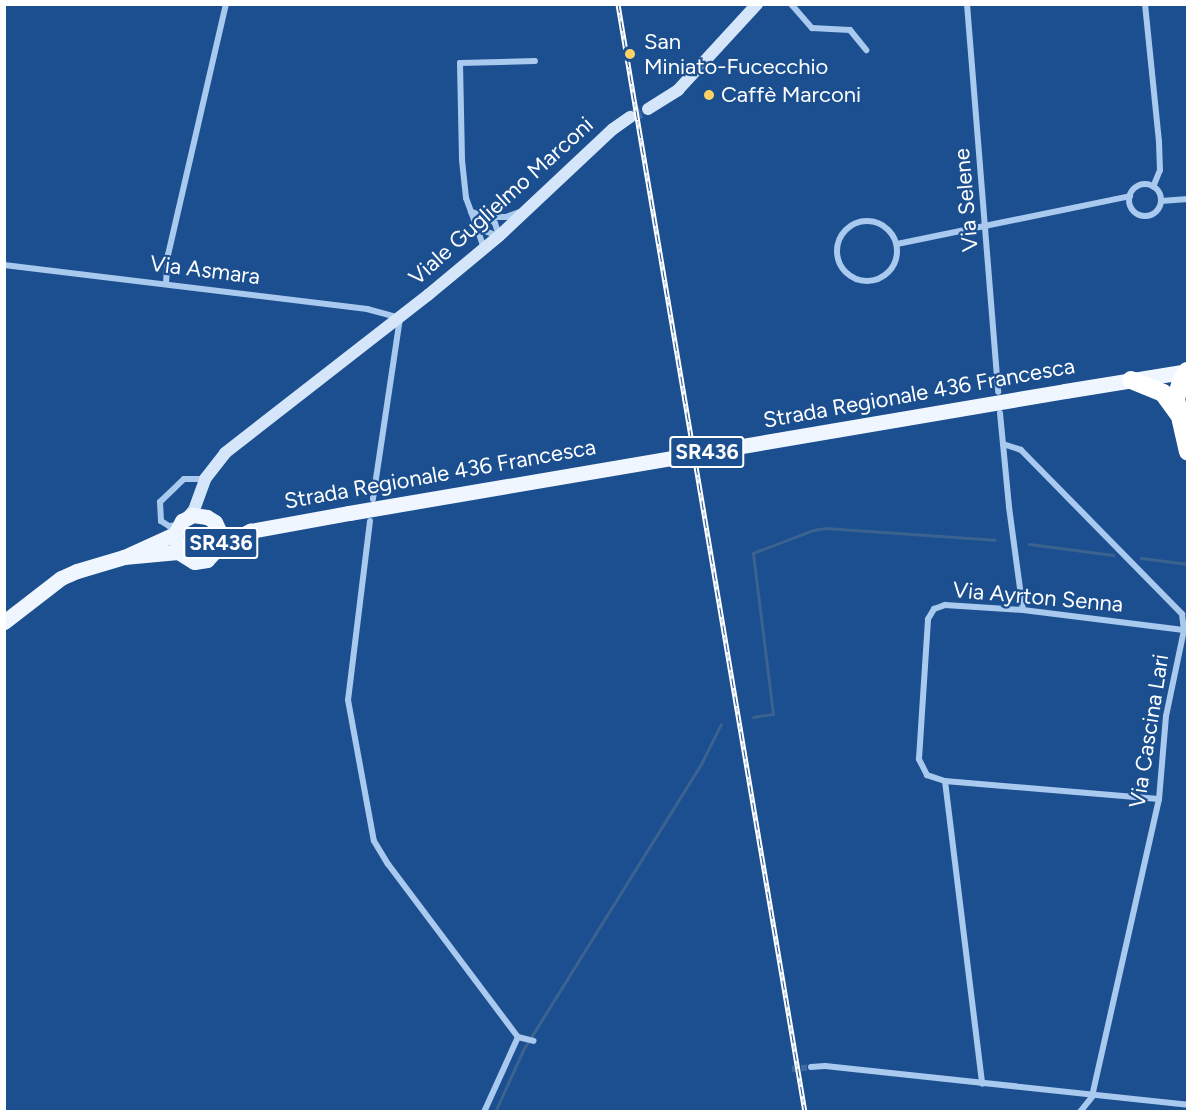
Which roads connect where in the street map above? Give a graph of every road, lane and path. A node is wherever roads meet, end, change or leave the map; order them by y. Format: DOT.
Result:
graph roads {
  1 [pos="226,4"];
  2 [pos="757,4"];
  3 [pos="792,4"];
  4 [pos="967,4"];
  5 [pos="1145,4"];
  6 [pos="866,50"];
  7 [pos="535,61"];
  8 [pos="648,108"];
  9 [pos="630,117"];
  10 [pos="1153,187"];
  11 [pos="1130,196"];
  12 [pos="1188,199"];
  13 [pos="1161,201"];
  14 [pos="526,210"];
  15 [pos="471,212"];
  16 [pos="488,217"];
  17 [pos="477,228"];
  18 [pos="987,228"];
  19 [pos="499,236"];
  20 [pos="897,244"];
  21 [pos="484,248"];
  22 [pos="4,265"];
  23 [pos="166,283"];
  24 [pos="400,318"];
  25 [pos="1187,371"];
  26 [pos="1131,380"];
  27 [pos="998,392"];
  28 [pos="1000,413"];
  29 [pos="1179,415"];
  30 [pos="1003,444"];
  31 [pos="1187,446"];
  32 [pos="204,481"];
  33 [pos="373,498"];
  34 [pos="370,521"];
  35 [pos="215,523"];
  36 [pos="180,525"];
  37 [pos="268,526"];
  38 [pos="220,546"];
  39 [pos="178,552"];
  40 [pos="124,557"];
  41 [pos="1023,610"];
  42 [pos="4,622"];
  43 [pos="1184,630"];
  44 [pos="945,781"];
  45 [pos="1159,799"];
  46 [pos="521,1038"];
  47 [pos="534,1041"];
  48 [pos="811,1067"];
  49 [pos="982,1084"];
  50 [pos="1092,1097"];
  51 [pos="1188,1105"];
  52 [pos="484,1112"];
  53 [pos="1080,1112"];
  1 -- 23 [label="street"];
  2 -- 8 [label="street"];
  3 -- 6 [label="street"];
  4 -- 18 [label="street, Via Selene"];
  5 -- 10 [label="street"];
  7 -- 15 [label="street"];
  9 -- 14 [label="street, Viale Guglielmo Marconi"];
  10 -- 11 [label="street"];
  10 -- 13 [label="street"];
  11 -- 13 [label="street"];
  11 -- 18 [label="street"];
  12 -- 13 [label="street"];
  14 -- 16 [label="street"];
  14 -- 19 [label="street, Viale Guglielmo Marconi"];
  15 -- 16 [label="street"];
  15 -- 17 [label="street"];
  16 -- 19 [label="street"];
  17 -- 19 [label="street"];
  17 -- 21 [label="street"];
  18 -- 20 [label="street"];
  18 -- 27 [label="street, Via Selene"];
  19 -- 21 [label="street, Viale Guglielmo Marconi"];
  20 -- 20 [label="street"];
  21 -- 24 [label="street, Viale Guglielmo Marconi"];
  22 -- 23 [label="street, Via Asmara"];
  23 -- 24 [label="street, Via Asmara"];
  24 -- 32 [label="street, Viale Guglielmo Marconi"];
  24 -- 33 [label="street"];
  25 -- 26 [label="main road, Strada Regionale 436 Francesca / SR436"];
  25 -- 29 [label="highway"];
  26 -- 29 [label="highway"];
  26 -- 37 [label="main road, Strada Regionale 436 Francesca / SR436, bridge"];
  28 -- 30 [label="street"];
  29 -- 31 [label="highway"];
  30 -- 41 [label="street"];
  30 -- 43 [label="street, Via Cascina Lari"];
  32 -- 35 [label="street"];
  32 -- 36 [label="street, Viale Guglielmo Marconi"];
  32 -- 36 [label="street"];
  34 -- 46 [label="street"];
  35 -- 36 [label="main road, Strada Regionale 436 Francesca / SR436"];
  35 -- 37 [label="main road, Strada Regionale 436 Francesca / SR436"];
  35 -- 38 [label="main road, SR436"];
  36 -- 39 [label="main road, SR436"];
  36 -- 40 [label="main road, Strada Regionale 436 Francesca / SR436"];
  37 -- 38 [label="main road, Strada Regionale 436 Francesca / SR436"];
  38 -- 39 [label="main road, Strada Regionale 436 Francesca / SR436"];
  39 -- 40 [label="main road, Strada Regionale 436 Francesca / SR436"];
  40 -- 42 [label="main road, Strada Regionale 436 Francesca / SR436"];
  41 -- 43 [label="street, Via Ayrton Senna"];
  41 -- 44 [label="street, Via Ayrton Senna"];
  43 -- 45 [label="street, Via Cascina Lari"];
  44 -- 45 [label="street, Via Ayrton Senna"];
  44 -- 49 [label="street"];
  45 -- 50 [label="street, Via Cascina Lari"];
  46 -- 47 [label="street"];
  46 -- 52 [label="street"];
  48 -- 49 [label="street"];
  49 -- 50 [label="street"];
  50 -- 51 [label="street"];
  50 -- 53 [label="street, Via Cascina Lari"];
}
